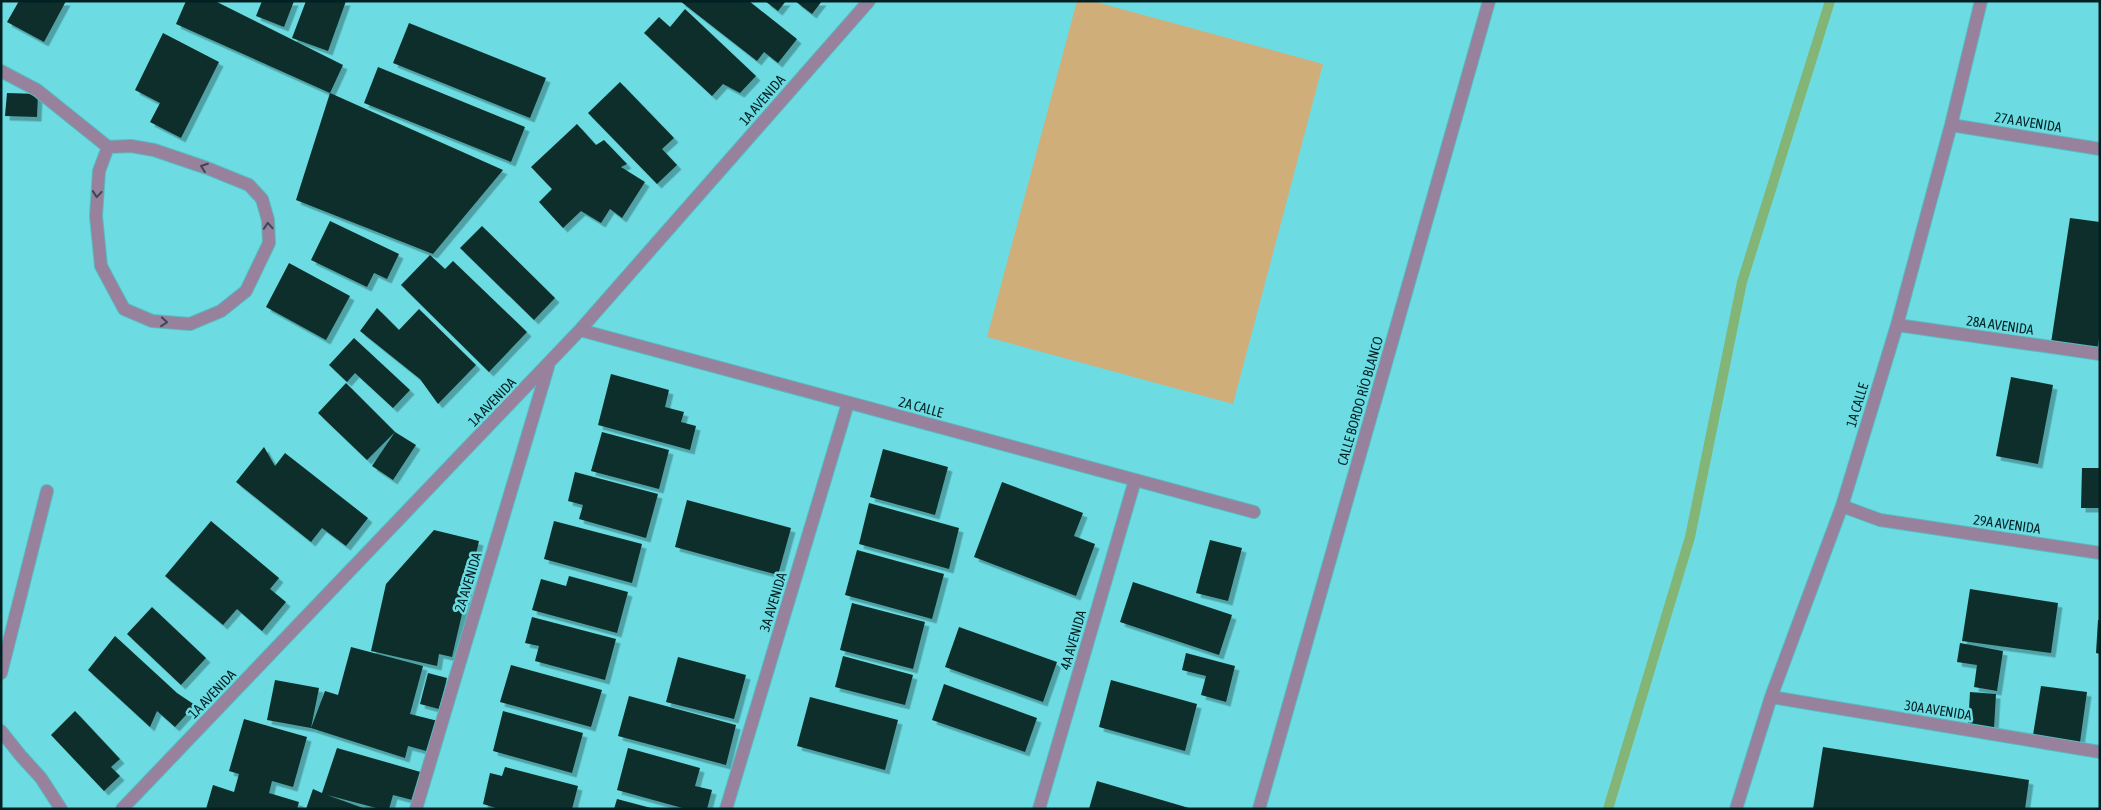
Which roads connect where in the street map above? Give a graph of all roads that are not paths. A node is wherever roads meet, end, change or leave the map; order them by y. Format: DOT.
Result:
graph roads {
  1 [pos="869,1"];
  2 [pos="1489,1"];
  3 [pos="1981,1"];
  4 [pos="1,72"];
  5 [pos="1951,125"];
  6 [pos="108,147"];
  7 [pos="2100,150"];
  8 [pos="1897,325"];
  9 [pos="580,330"];
  10 [pos="2100,354"];
  11 [pos="549,364"];
  12 [pos="848,403"];
  13 [pos="1135,480"];
  14 [pos="47,491"];
  15 [pos="1842,506"];
  16 [pos="1254,512"];
  17 [pos="2100,553"];
  18 [pos="1,673"];
  19 [pos="1771,698"];
  20 [pos="1,731"];
  21 [pos="2100,752"];
  22 [pos="61,809"];
  23 [pos="122,809"];
  24 [pos="416,809"];
  25 [pos="726,809"];
  26 [pos="1038,809"];
  27 [pos="1259,809"];
  28 [pos="1736,809"];
  1 -- 9 [label="street, 1A AVENIDA"];
  2 -- 27 [label="street, CALLE BORDO RÍO BLANCO"];
  3 -- 5 [label="street, 1A CALLE"];
  4 -- 6 [label="street"];
  5 -- 7 [label="street, 27A AVENIDA"];
  5 -- 8 [label="street, 1A CALLE"];
  6 -- 6 [label="street, one-way"];
  8 -- 10 [label="street, 28A AVENIDA"];
  8 -- 15 [label="street, 1A CALLE"];
  9 -- 11 [label="street, 1A AVENIDA"];
  9 -- 12 [label="street, 2A CALLE"];
  11 -- 23 [label="street, 1A AVENIDA"];
  11 -- 24 [label="street, 2A AVENIDA"];
  12 -- 13 [label="street, 2A CALLE"];
  12 -- 25 [label="street, 3A AVENIDA"];
  13 -- 16 [label="street, 2A CALLE"];
  13 -- 26 [label="street, 4A AVENIDA"];
  14 -- 18 [label="street"];
  15 -- 17 [label="street, 29A AVENIDA"];
  15 -- 19 [label="street, 1A CALLE"];
  19 -- 21 [label="street, 30A AVENIDA"];
  19 -- 28 [label="street, 1A CALLE"];
  20 -- 22 [label="street"];
}
